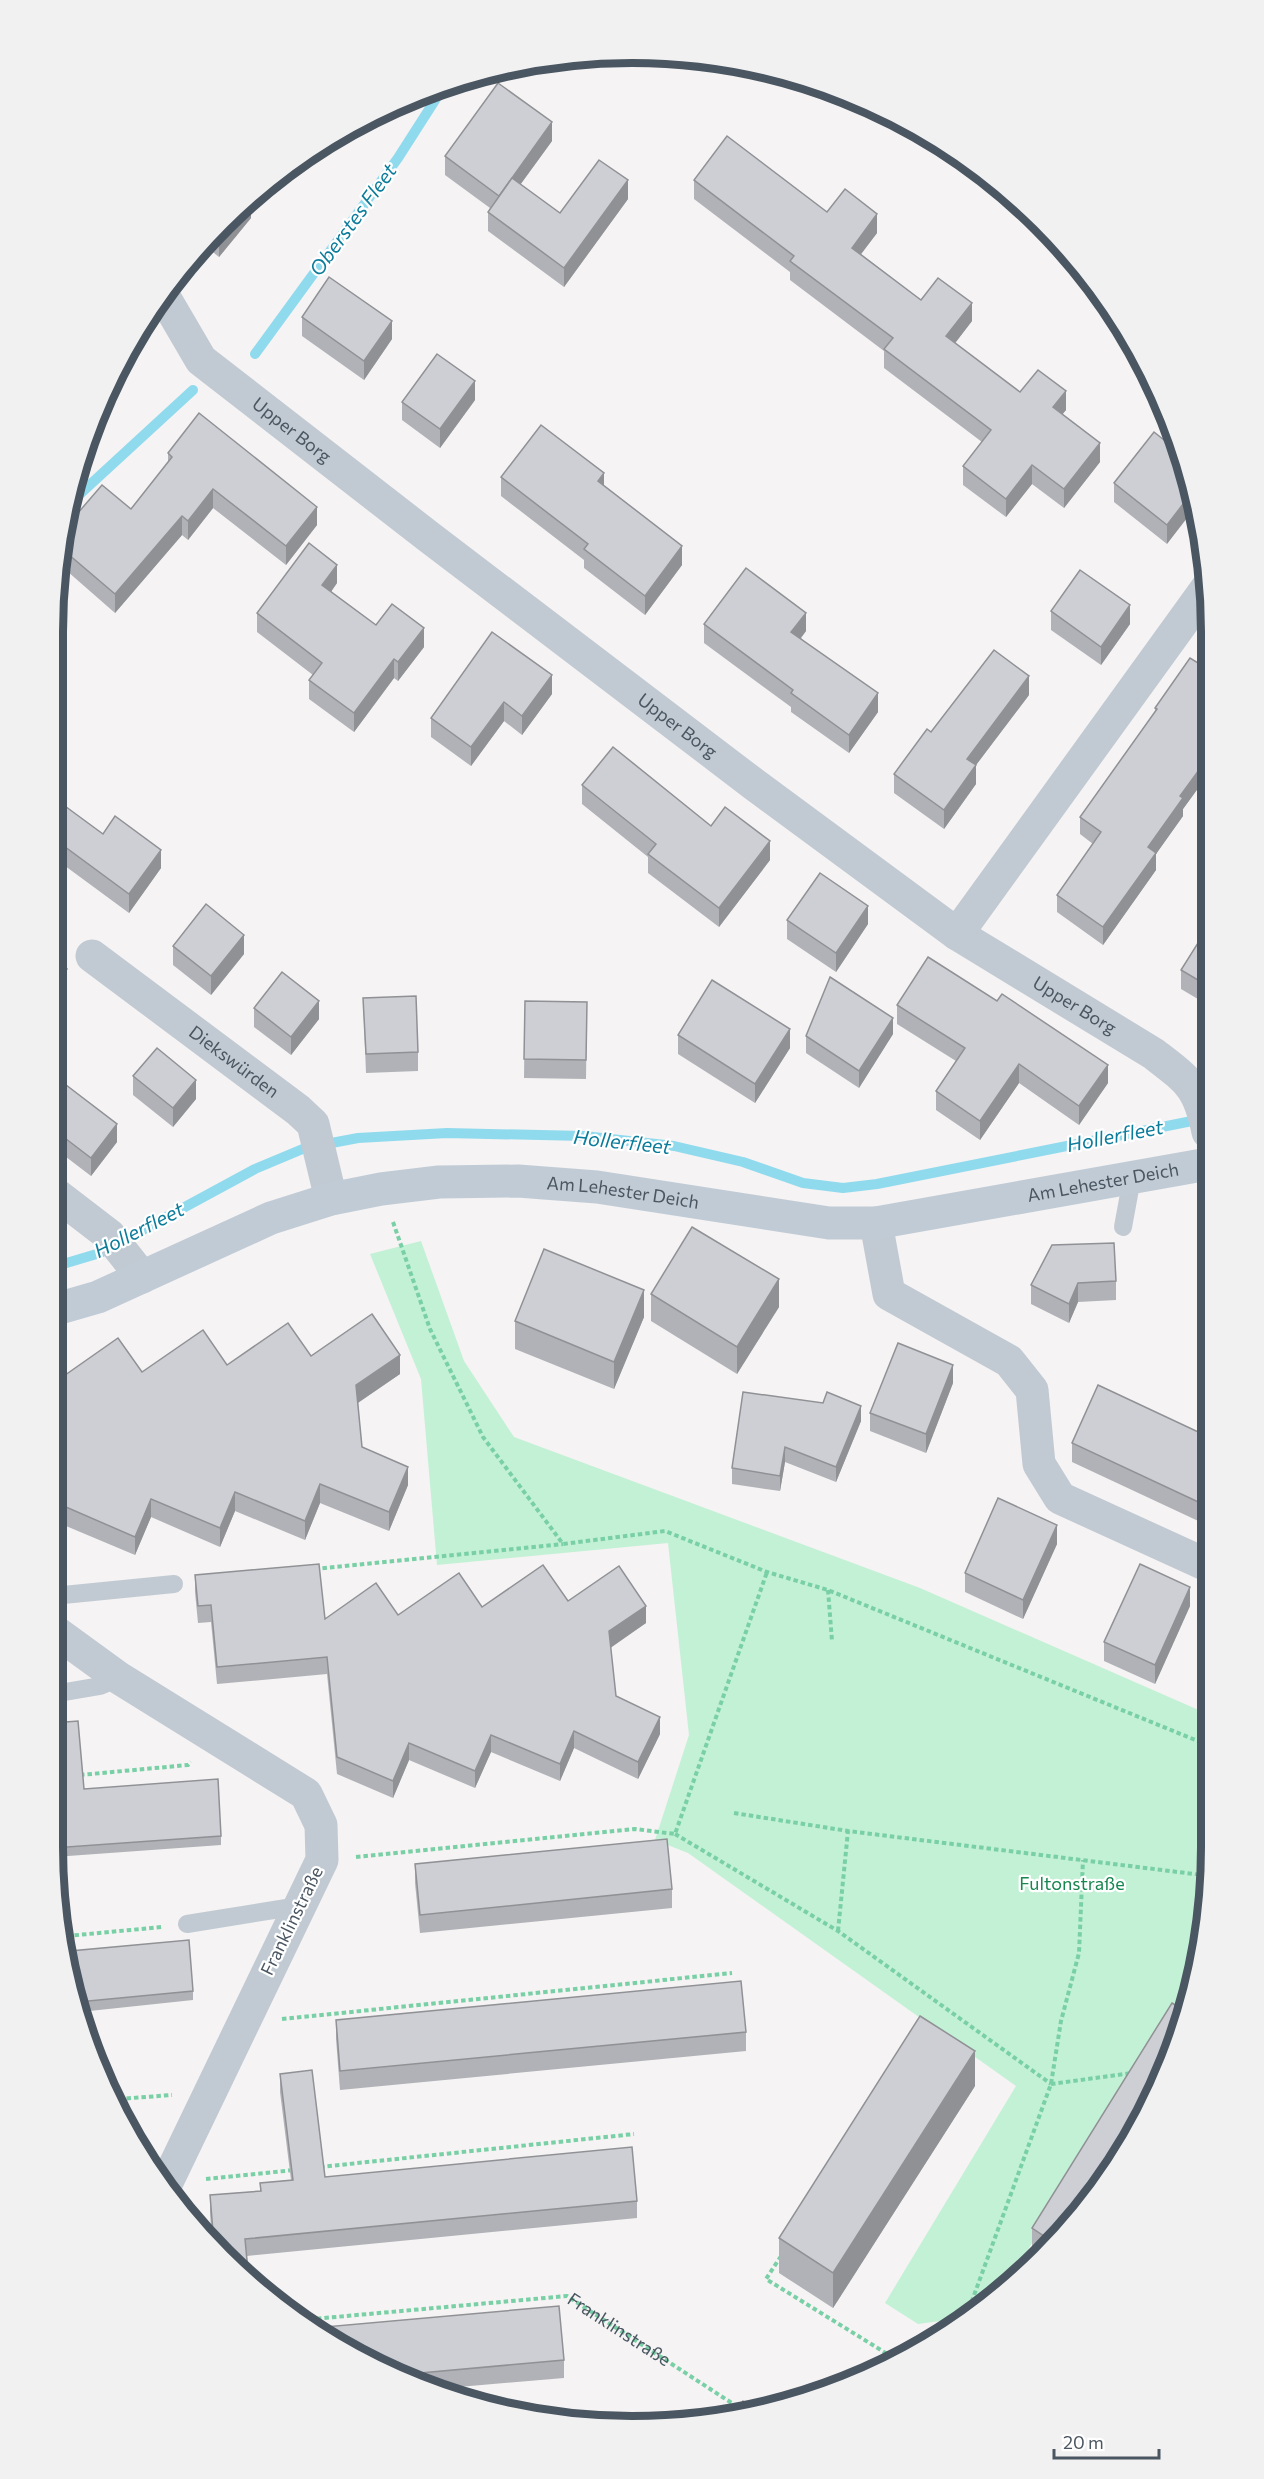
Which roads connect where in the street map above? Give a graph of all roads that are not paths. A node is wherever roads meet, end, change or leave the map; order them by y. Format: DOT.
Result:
graph roads {
  1 [pos="168,304"];
  2 [pos="1200,598"];
  3 [pos="957,934"];
  4 [pos="92,956"];
  5 [pos="1201,1106"];
  6 [pos="1201,1165"];
  7 [pos="1132,1178"];
  8 [pos="331,1199"];
  9 [pos="63,1201"];
  10 [pos="876,1223"];
  11 [pos="1123,1227"];
  12 [pos="125,1255"];
  13 [pos="63,1307"];
  14 [pos="1201,1562"];
  15 [pos="174,1584"];
  16 [pos="63,1595"];
  17 [pos="63,1637"];
  18 [pos="119,1678"];
  19 [pos="63,1692"];
  20 [pos="298,1906"];
  21 [pos="187,1924"];
  22 [pos="170,2177"];
  1 -- 3 [label="street, Upper Borg"];
  2 -- 3 [label="street"];
  3 -- 5 [label="street, Upper Borg"];
  4 -- 8 [label="street, Diekswürden"];
  6 -- 7 [label="street, Am Lehester Deich"];
  7 -- 10 [label="street, Am Lehester Deich"];
  7 -- 11 [label="lane"];
  8 -- 10 [label="street, Am Lehester Deich"];
  8 -- 12 [label="street, Am Lehester Deich"];
  9 -- 12 [label="street"];
  10 -- 14 [label="street"];
  12 -- 13 [label="street, Am Lehester Deich"];
  15 -- 16 [label="lane"];
  17 -- 18 [label="street, Franklinstraße"];
  18 -- 19 [label="lane"];
  18 -- 20 [label="street, Franklinstraße"];
  20 -- 21 [label="lane"];
  20 -- 22 [label="street, Franklinstraße"];
}
